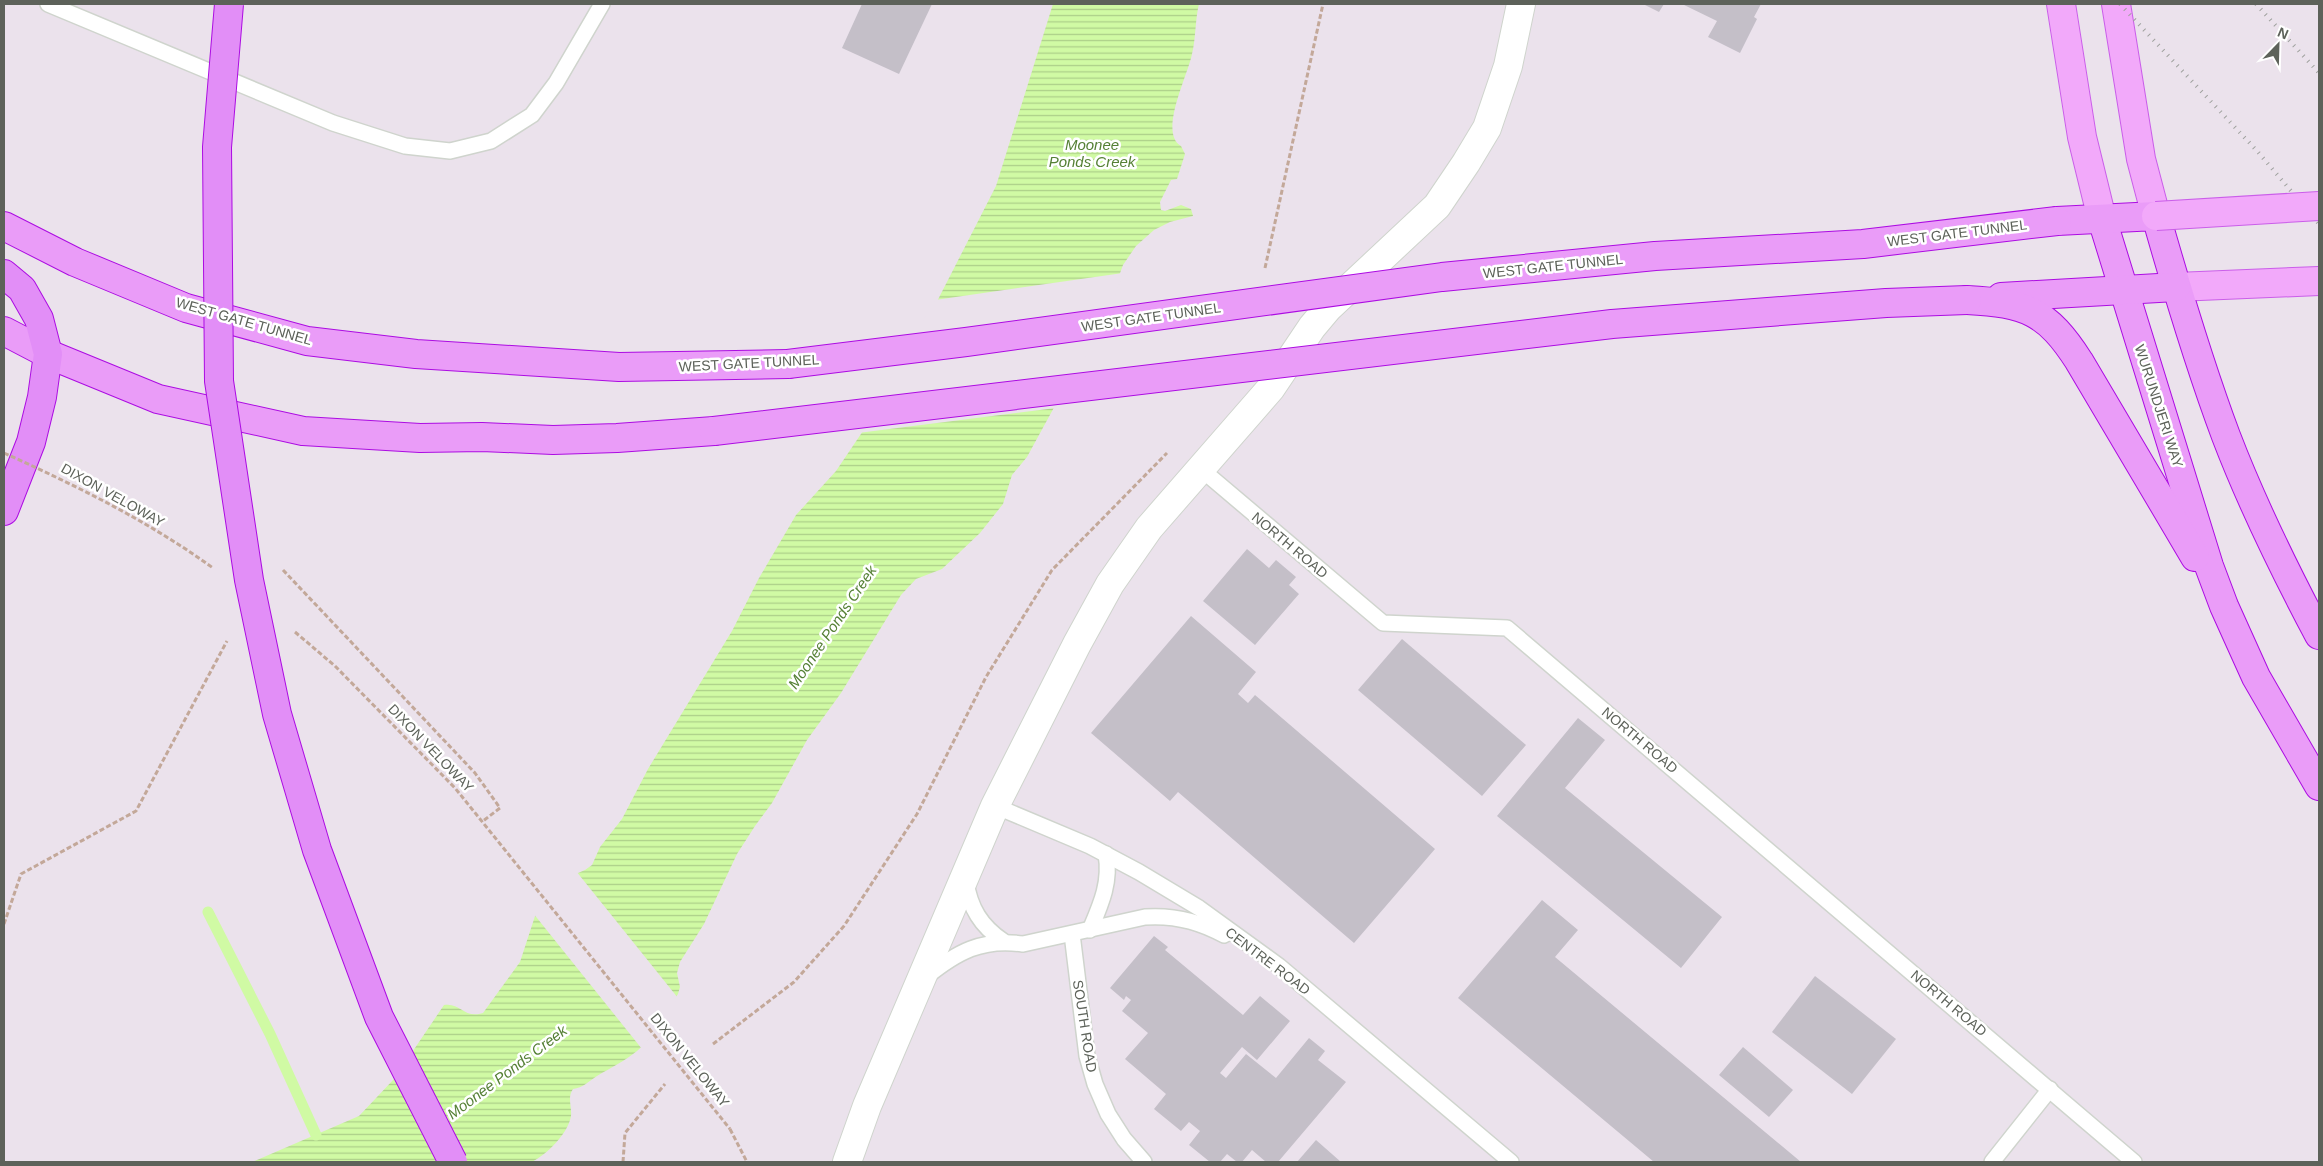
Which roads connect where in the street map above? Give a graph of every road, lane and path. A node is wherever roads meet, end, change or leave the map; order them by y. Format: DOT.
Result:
graph roads {
  1 [pos="48,4"];
  2 [pos="229,4"];
  3 [pos="602,4"];
  4 [pos="1323,4"];
  5 [pos="1521,4"];
  6 [pos="2061,4"];
  7 [pos="2116,4"];
  8 [pos="2319,206"];
  9 [pos="2156,216"];
  10 [pos="2102,219"];
  11 [pos="4,226"];
  12 [pos="1264,272"];
  13 [pos="4,274"];
  14 [pos="2319,281"];
  15 [pos="2176,287"];
  16 [pos="2122,289"];
  17 [pos="1967,300"];
  18 [pos="4,331"];
  19 [pos="48,354"];
  20 [pos="1170,450"];
  21 [pos="4,453"];
  22 [pos="1200,469"];
  23 [pos="4,511"];
  24 [pos="274,572"];
  25 [pos="220,573"];
  26 [pos="2224,606"];
  27 [pos="292,629"];
  28 [pos="2319,635"];
  29 [pos="228,639"];
  30 [pos="2319,786"];
  31 [pos="996,806"];
  32 [pos="483,821"];
  33 [pos="1106,854"];
  34 [pos="965,877"];
  35 [pos="4,924"];
  36 [pos="1090,930"];
  37 [pos="1072,934"];
  38 [pos="1003,941"];
  39 [pos="1279,966"];
  40 [pos="919,983"];
  41 [pos="713,1044"];
  42 [pos="665,1084"];
  43 [pos="2050,1089"];
  44 [pos="453,1162"];
  45 [pos="623,1162"];
  46 [pos="747,1162"];
  47 [pos="847,1162"];
  48 [pos="1144,1162"];
  49 [pos="1511,1162"];
  50 [pos="1992,1162"];
  51 [pos="2134,1162"];
  1 -- 3 [label="lane"];
  2 -- 44 [label="highway, bridge"];
  4 -- 12 [label="path"];
  5 -- 22 [label="street"];
  6 -- 10 [label="main road, WURUNDJERI WAY"];
  7 -- 9 [label="main road"];
  8 -- 9 [label="main road, WEST GATE TUNNEL, bridge"];
  9 -- 10 [label="highway, WEST GATE TUNNEL"];
  9 -- 15 [label="highway"];
  10 -- 11 [label="highway, WEST GATE TUNNEL, bridge"];
  10 -- 16 [label="highway, WURUNDJERI WAY"];
  13 -- 19 [label="highway"];
  14 -- 15 [label="main road"];
  15 -- 16 [label="highway"];
  15 -- 28 [label="highway"];
  16 -- 17 [label="highway"];
  16 -- 26 [label="highway, WURUNDJERI WAY"];
  17 -- 19 [label="highway, bridge"];
  17 -- 26 [label="highway"];
  18 -- 19 [label="highway"];
  19 -- 23 [label="highway"];
  20 -- 41 [label="path"];
  21 -- 25 [label="path, DIXON VELOWAY, bridge"];
  22 -- 31 [label="street"];
  22 -- 43 [label="lane, NORTH ROAD"];
  24 -- 32 [label="path"];
  26 -- 30 [label="highway, WURUNDJERI WAY"];
  27 -- 32 [label="path, DIXON VELOWAY, bridge"];
  29 -- 35 [label="path"];
  31 -- 33 [label="lane, CENTRE ROAD"];
  31 -- 34 [label="street"];
  32 -- 46 [label="path, DIXON VELOWAY, bridge"];
  33 -- 36 [label="lane"];
  33 -- 39 [label="lane, CENTRE ROAD"];
  34 -- 38 [label="lane"];
  34 -- 40 [label="street"];
  36 -- 37 [label="lane"];
  36 -- 39 [label="lane"];
  37 -- 38 [label="lane"];
  37 -- 48 [label="lane, SOUTH ROAD"];
  38 -- 40 [label="lane"];
  39 -- 49 [label="lane, CENTRE ROAD"];
  40 -- 47 [label="street"];
  42 -- 45 [label="path"];
  43 -- 50 [label="lane"];
  43 -- 51 [label="lane, NORTH ROAD"];
}
